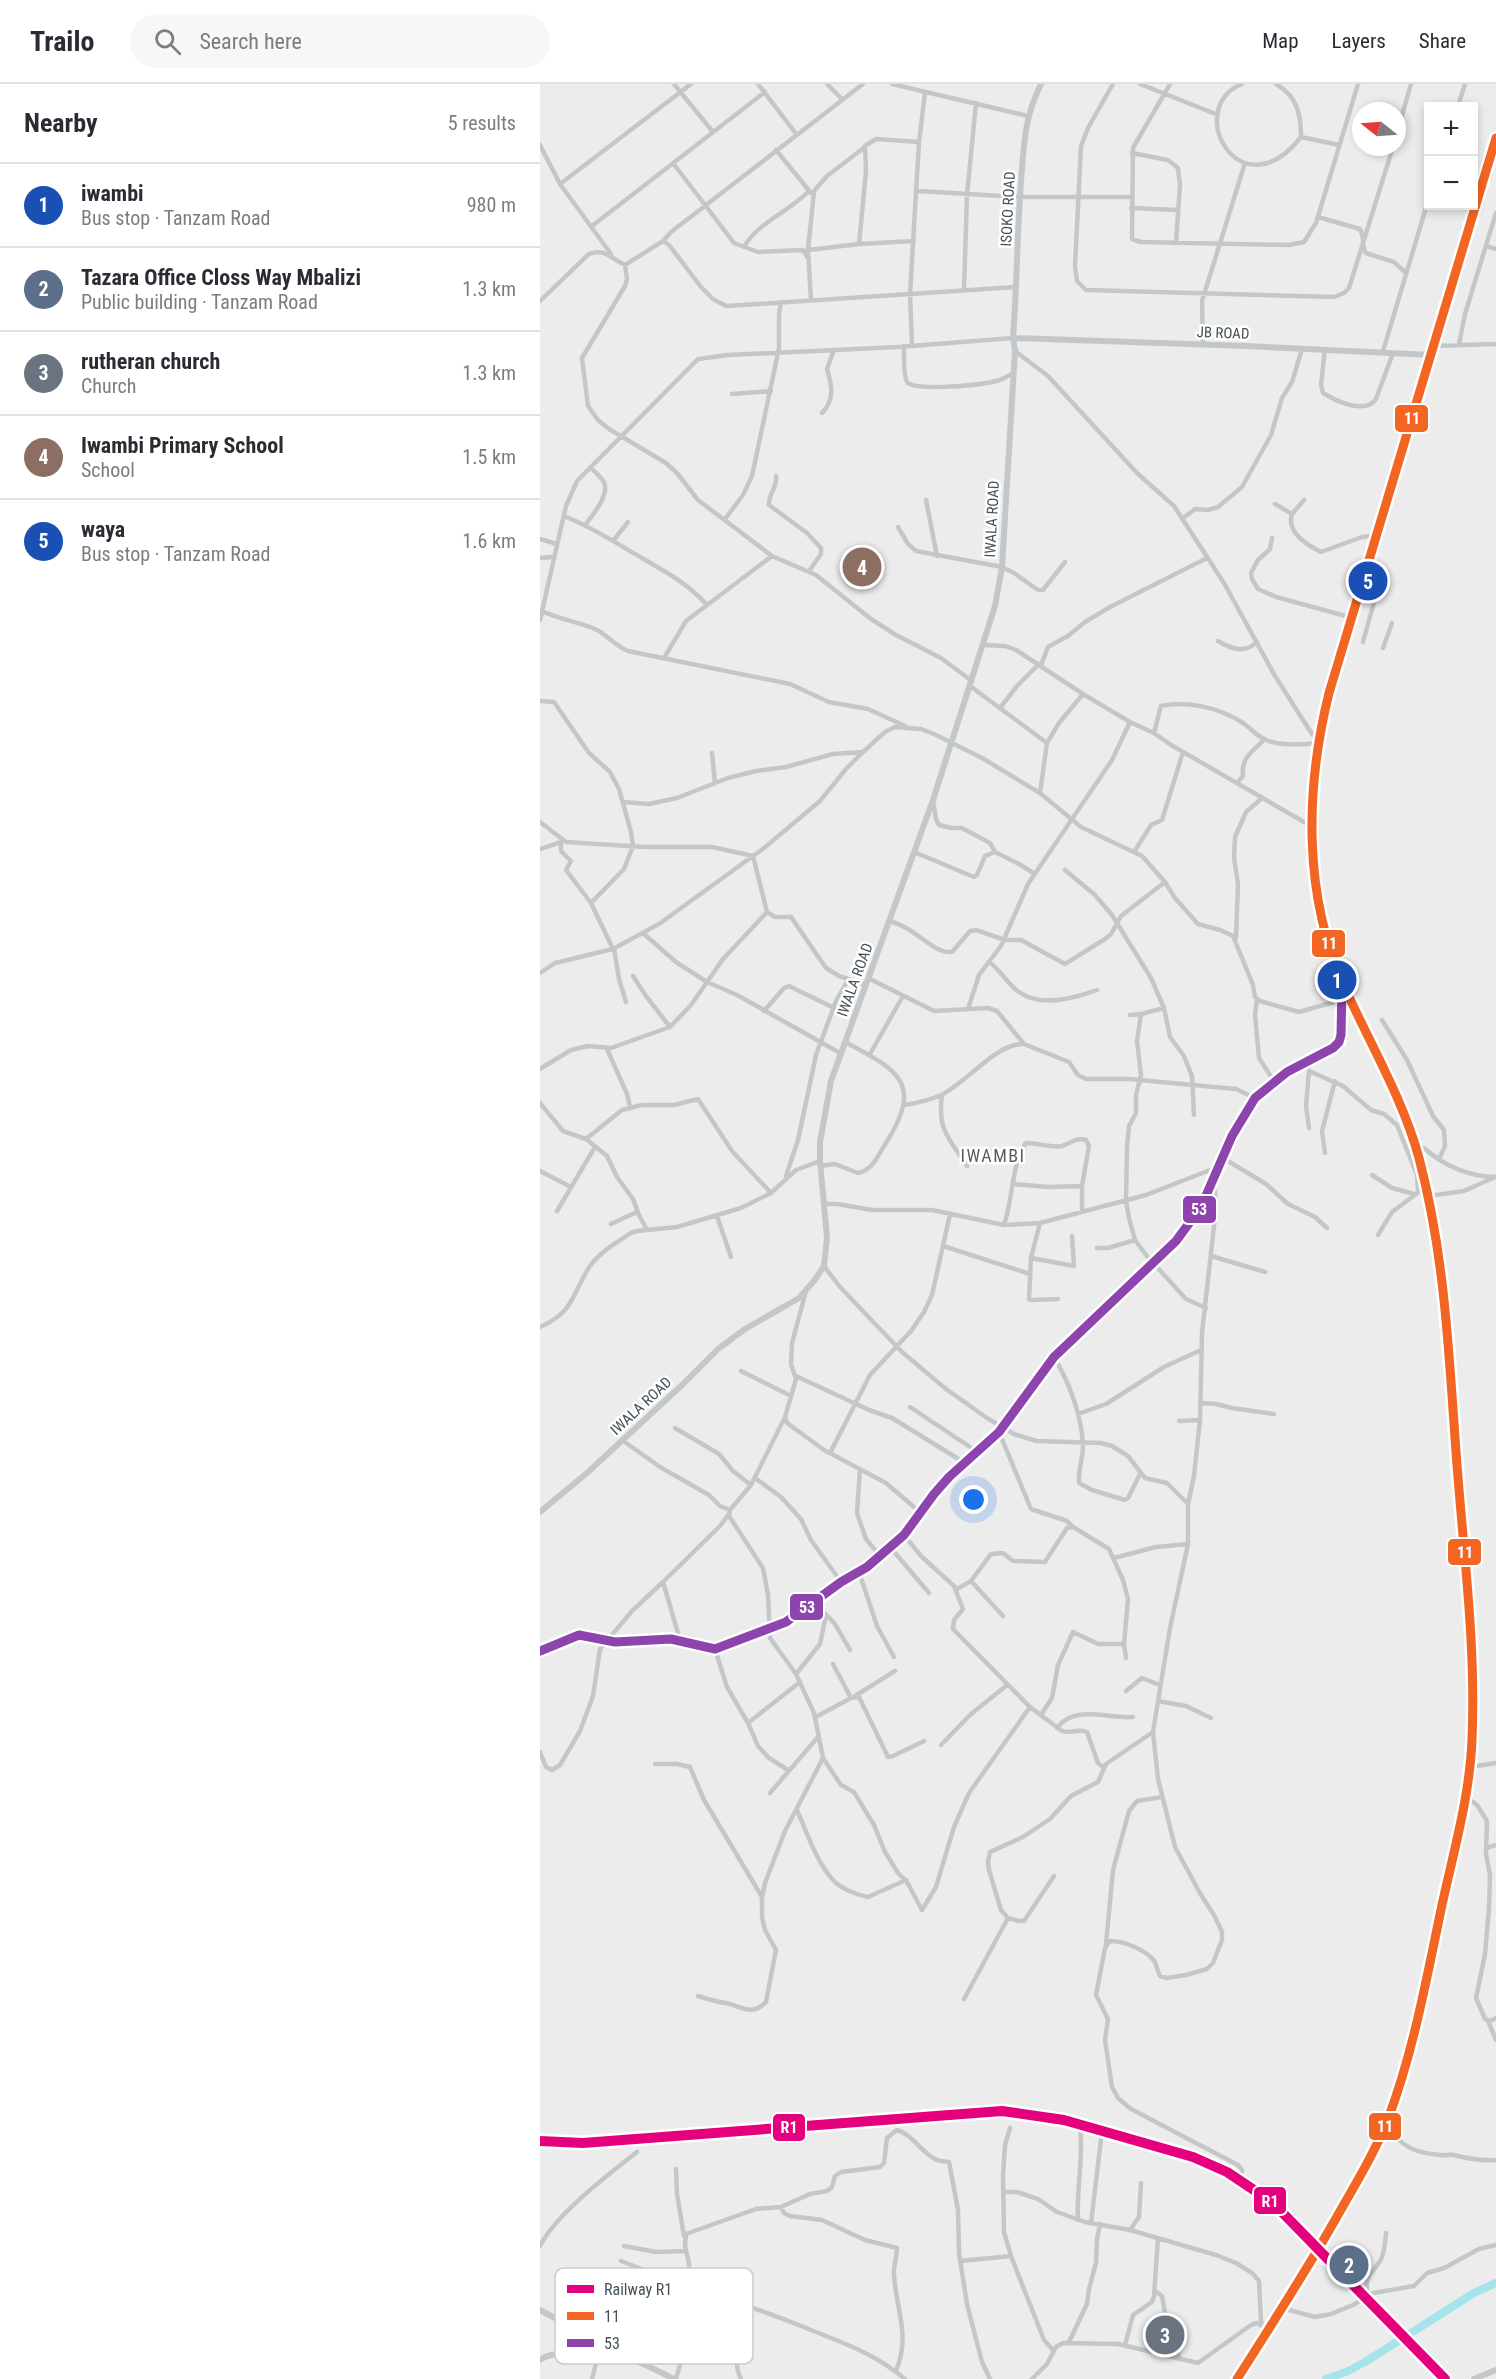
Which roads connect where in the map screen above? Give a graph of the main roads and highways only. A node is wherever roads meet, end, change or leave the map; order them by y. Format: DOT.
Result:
graph roads {
  1 [pos="1496,138"];
  2 [pos="1237,2379"];
  1 -- 2 [label="highway"];
}
